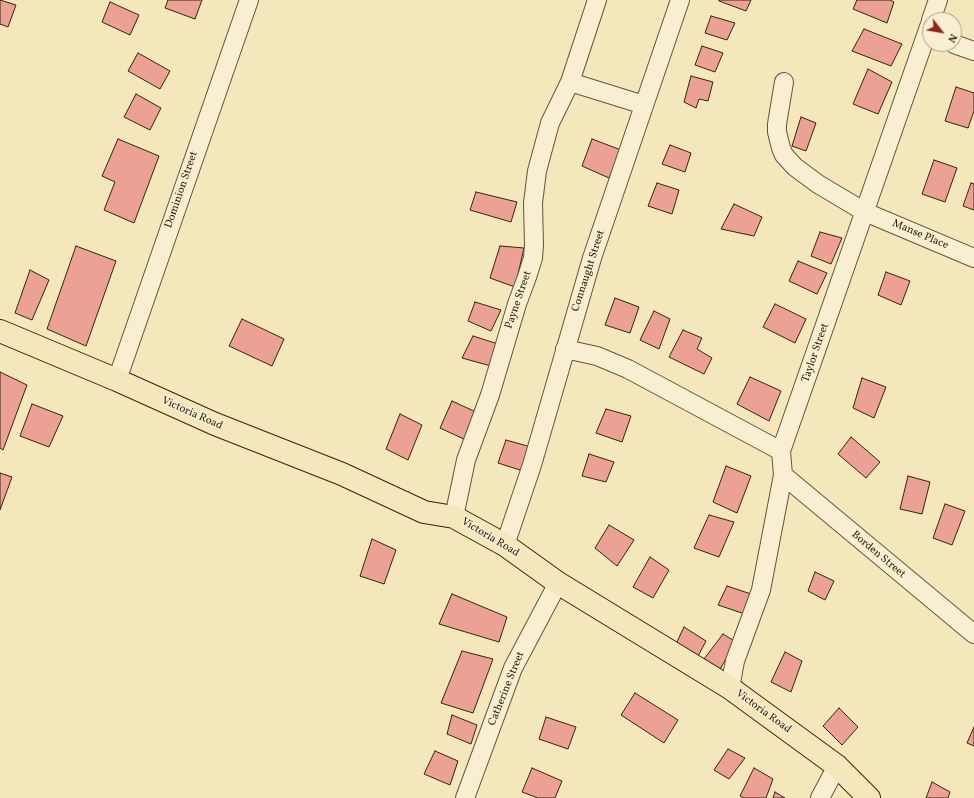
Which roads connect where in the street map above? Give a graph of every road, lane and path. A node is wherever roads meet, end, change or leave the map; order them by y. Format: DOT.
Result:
graph roads {
  1 [pos="249,0"];
  2 [pos="597,0"];
  3 [pos="680,0"];
  4 [pos="938,0"];
  5 [pos="934,12"];
  6 [pos="962,47"];
  7 [pos="922,48"];
  8 [pos="974,51"];
  9 [pos="570,82"];
  10 [pos="784,82"];
  11 [pos="644,105"];
  12 [pos="865,212"];
  13 [pos="974,258"];
  14 [pos="0,331"];
  15 [pos="565,349"];
  16 [pos="117,380"];
  17 [pos="781,452"];
  18 [pos="783,475"];
  19 [pos="454,517"];
  20 [pos="505,545"];
  21 [pos="558,583"];
  22 [pos="974,634"];
  23 [pos="730,688"];
  24 [pos="837,766"];
  25 [pos="465,798"];
  26 [pos="820,798"];
  27 [pos="869,798"];
  1 -- 16 [label="street, Dominion Street"];
  2 -- 9 [label="street, Payne Street"];
  3 -- 11 [label="street, Connaught Street"];
  4 -- 5 [label="street, Taylor Street"];
  6 -- 8 [label="street"];
  7 -- 12 [label="street, Taylor Street"];
  9 -- 11 [label="street"];
  9 -- 19 [label="street, Payne Street"];
  10 -- 12 [label="street, Manse Place"];
  11 -- 15 [label="street, Connaught Street"];
  12 -- 13 [label="street, Manse Place"];
  12 -- 17 [label="street, Taylor Street"];
  14 -- 16 [label="main road, Victoria Road"];
  15 -- 17 [label="street"];
  15 -- 20 [label="street, Connaught Street"];
  16 -- 19 [label="main road, Victoria Road"];
  17 -- 18 [label="street, Taylor Street"];
  18 -- 22 [label="street, Borden Street"];
  18 -- 23 [label="street, Taylor Street"];
  19 -- 20 [label="main road, Victoria Road"];
  20 -- 21 [label="main road, Victoria Road"];
  21 -- 23 [label="main road, Victoria Road"];
  21 -- 25 [label="street, Catherine Street"];
  23 -- 24 [label="main road, Victoria Road"];
  24 -- 26 [label="street"];
  24 -- 27 [label="main road, Victoria Road"];
}
